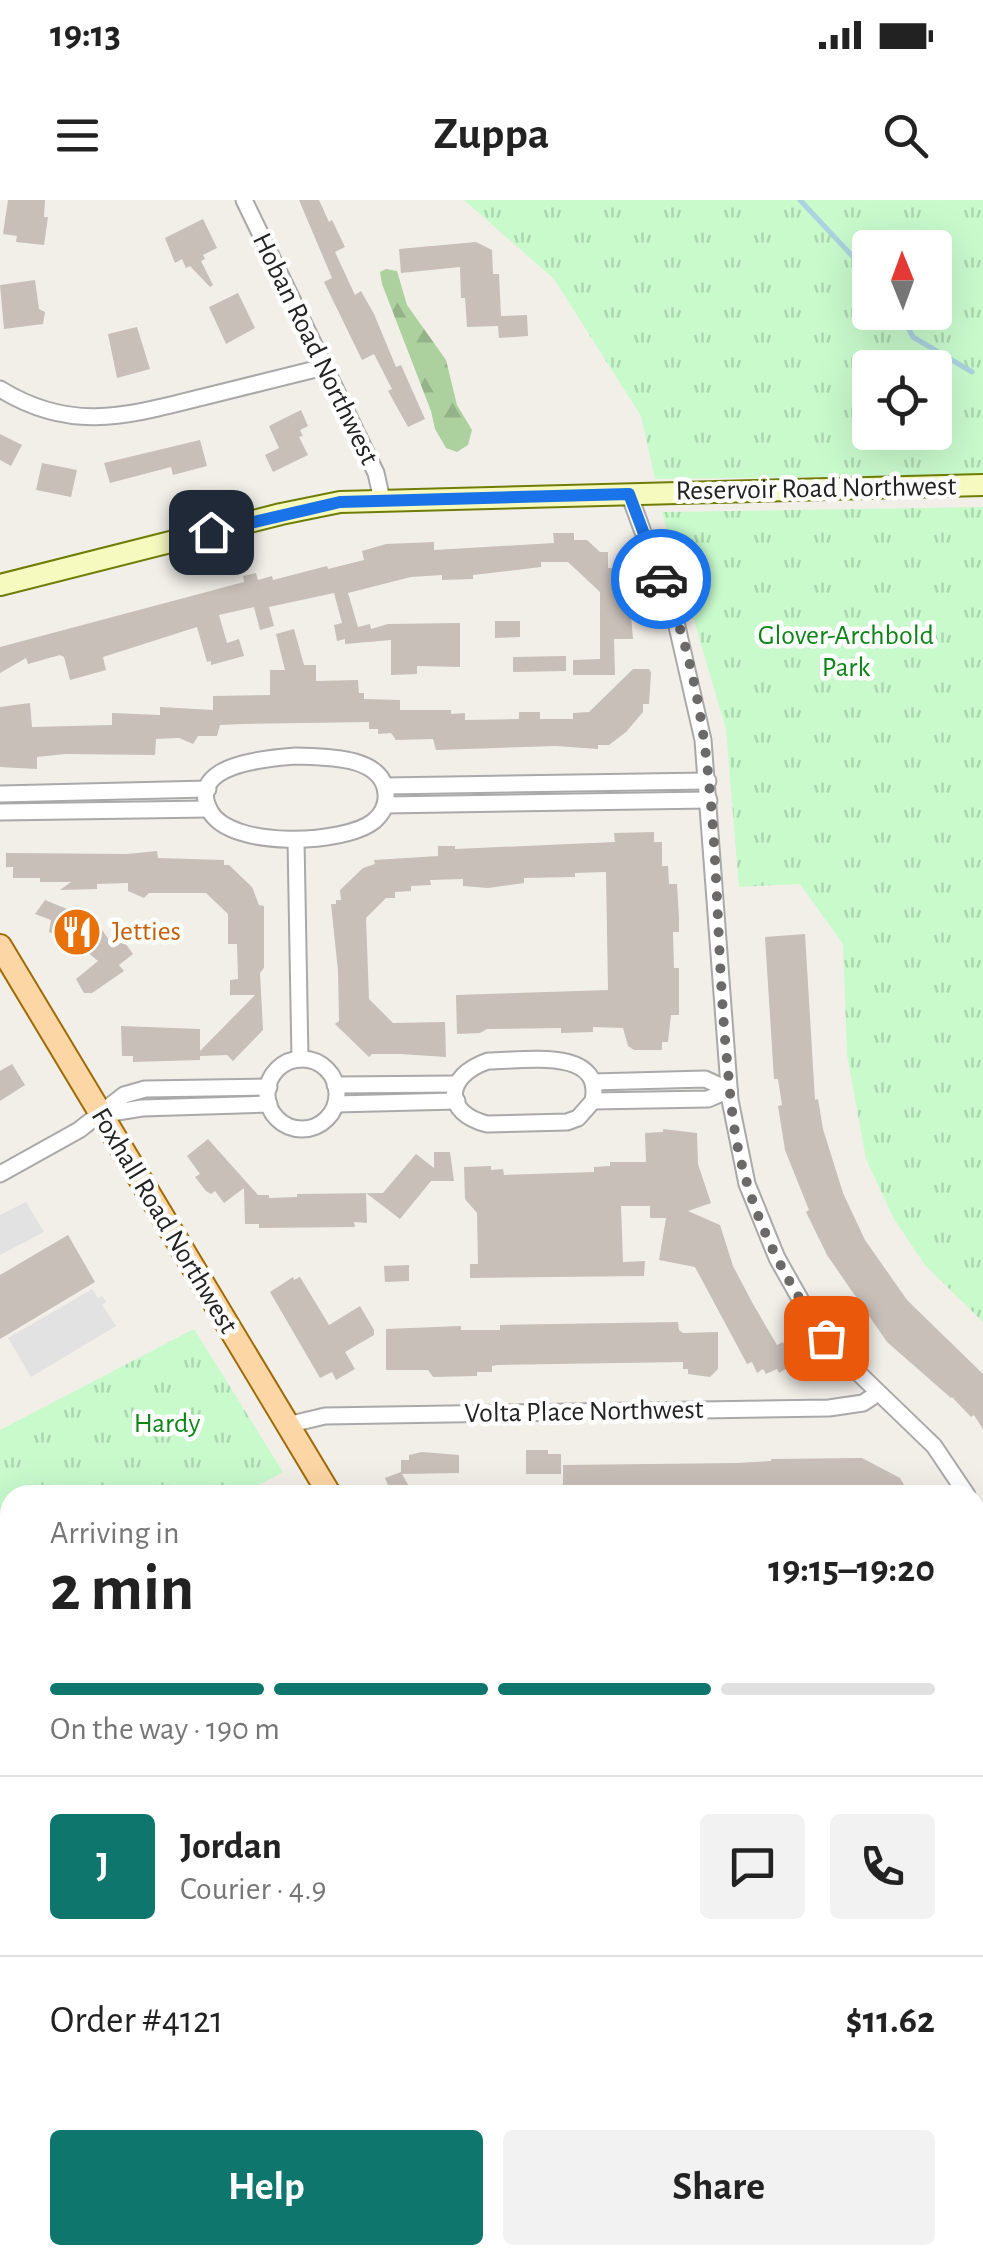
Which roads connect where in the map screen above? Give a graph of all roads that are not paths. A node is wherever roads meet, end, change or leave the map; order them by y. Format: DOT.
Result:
graph roads {
  1 [pos="244,200"];
  2 [pos="324,366"];
  3 [pos="0,389"];
  4 [pos="983,485"];
  5 [pos="629,494"];
  6 [pos="382,500"];
  7 [pos="0,584"];
  8 [pos="708,781"];
  9 [pos="384,786"];
  10 [pos="208,789"];
  11 [pos="0,794"];
  12 [pos="710,800"];
  13 [pos="385,805"];
  14 [pos="209,809"];
  15 [pos="0,812"];
  16 [pos="296,840"];
  17 [pos="0,946"];
  18 [pos="300,1059"];
  19 [pos="593,1082"];
  20 [pos="456,1084"];
  21 [pos="269,1086"];
  22 [pos="335,1086"];
  23 [pos="729,1090"];
  24 [pos="457,1101"];
  25 [pos="593,1101"];
  26 [pos="270,1104"];
  27 [pos="336,1104"];
  28 [pos="102,1115"];
  29 [pos="0,1174"];
  30 [pos="878,1393"];
  31 [pos="288,1425"];
  32 [pos="324,1485"];
  33 [pos="960,1485"];
  1 -- 2 [label="street, Hoban Road Northwest"];
  2 -- 3 [label="street"];
  2 -- 6 [label="street, Hoban Road Northwest"];
  4 -- 5 [label="main road, Reservoir Road Northwest"];
  5 -- 6 [label="main road, Reservoir Road Northwest"];
  5 -- 8 [label="street"];
  6 -- 7 [label="main road, Reservoir Road Northwest"];
  8 -- 9 [label="street"];
  8 -- 12 [label="street"];
  9 -- 10 [label="street"];
  9 -- 13 [label="street"];
  10 -- 11 [label="street"];
  10 -- 14 [label="street"];
  12 -- 13 [label="street"];
  12 -- 23 [label="street"];
  13 -- 16 [label="street"];
  14 -- 15 [label="street"];
  14 -- 16 [label="street"];
  16 -- 18 [label="street"];
  17 -- 28 [label="main road, Foxhall Road Northwest"];
  18 -- 21 [label="street"];
  18 -- 22 [label="street"];
  19 -- 20 [label="street"];
  19 -- 23 [label="street"];
  19 -- 25 [label="street"];
  20 -- 22 [label="street"];
  20 -- 24 [label="street"];
  21 -- 26 [label="street"];
  21 -- 28 [label="street"];
  22 -- 27 [label="street"];
  23 -- 25 [label="street"];
  23 -- 30 [label="street"];
  24 -- 25 [label="street"];
  24 -- 27 [label="street"];
  26 -- 27 [label="street"];
  26 -- 28 [label="street"];
  28 -- 29 [label="street"];
  28 -- 31 [label="main road, Foxhall Road Northwest"];
  30 -- 31 [label="street, Volta Place Northwest"];
  30 -- 33 [label="street"];
  31 -- 32 [label="main road, Foxhall Road Northwest"];
}
